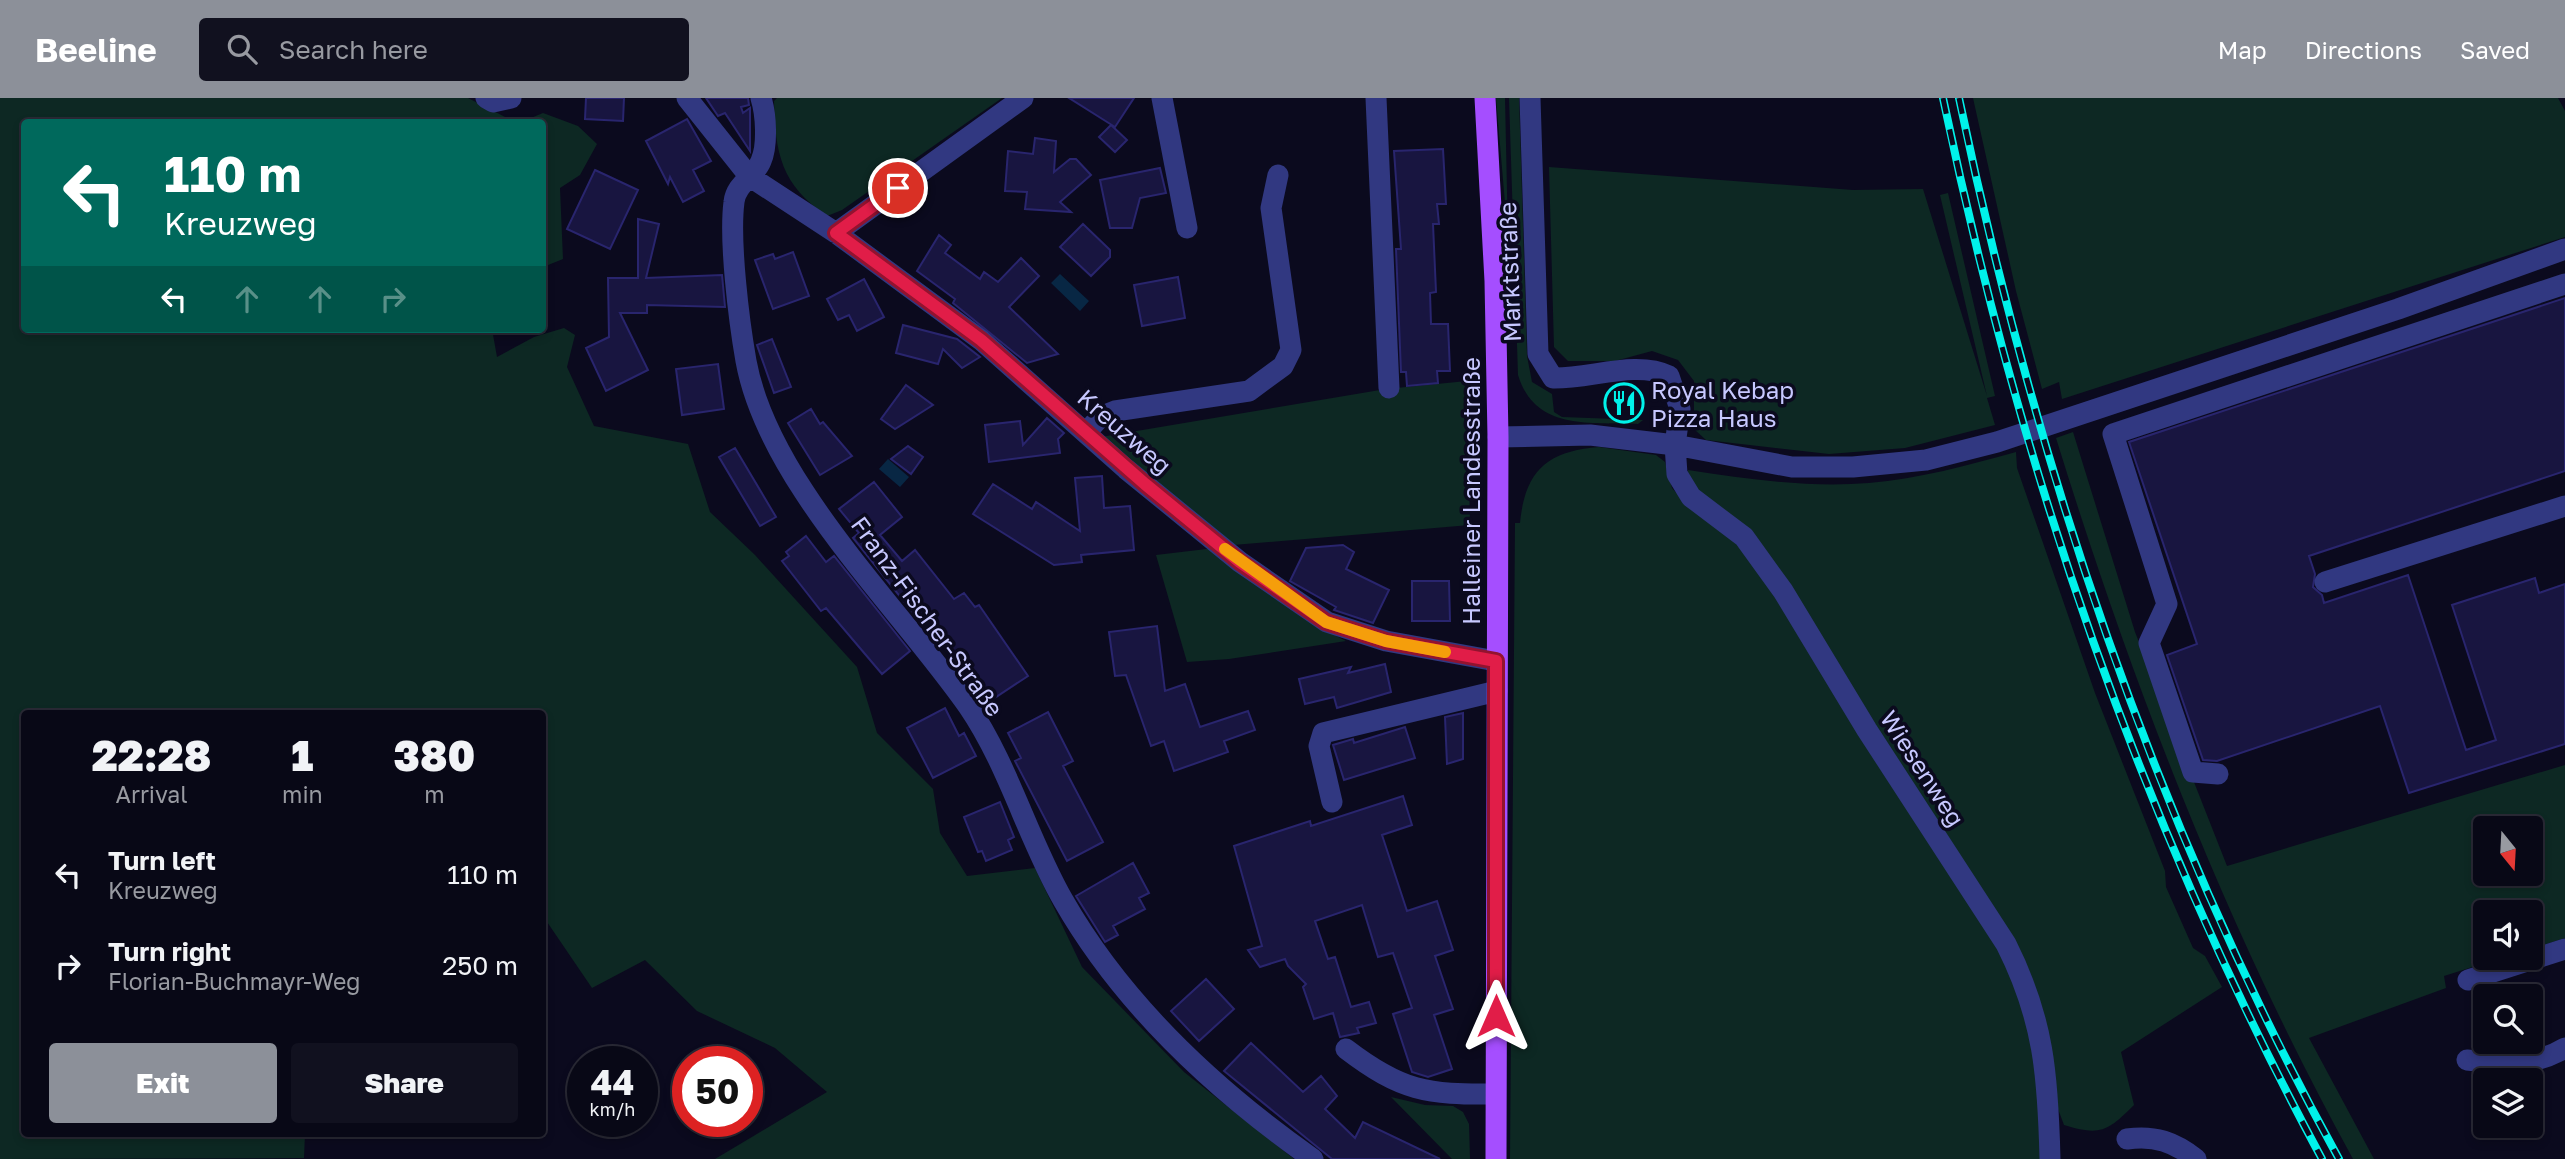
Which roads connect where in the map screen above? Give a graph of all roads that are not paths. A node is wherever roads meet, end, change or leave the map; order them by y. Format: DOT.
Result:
graph roads {
  1 [pos="486,98"];
  2 [pos="511,98"];
  3 [pos="687,98"];
  4 [pos="761,98"];
  5 [pos="1023,98"];
  6 [pos="1162,98"];
  7 [pos="1377,98"];
  8 [pos="1485,98"];
  9 [pos="1530,98"];
  10 [pos="1278,175"];
  11 [pos="749,176"];
  12 [pos="1187,228"];
  13 [pos="836,233"];
  14 [pos="2565,249"];
  15 [pos="2565,284"];
  16 [pos="1390,388"];
  17 [pos="1086,433"];
  18 [pos="1499,437"];
  19 [pos="1675,445"];
  20 [pos="2565,506"];
  21 [pos="2325,582"];
  22 [pos="1496,661"];
  23 [pos="1497,691"];
  24 [pos="2218,774"];
  25 [pos="1332,802"];
  26 [pos="2565,949"];
  27 [pos="2468,980"];
  28 [pos="2565,1048"];
  29 [pos="1346,1049"];
  30 [pos="2467,1060"];
  31 [pos="1495,1094"];
  32 [pos="2127,1139"];
  33 [pos="1313,1159"];
  34 [pos="1496,1159"];
  35 [pos="2050,1159"];
  36 [pos="2196,1159"];
  1 -- 2 [label="street"];
  3 -- 11 [label="street, Kreuzweg"];
  4 -- 11 [label="street, Franz-Fischer-Straße"];
  5 -- 13 [label="street"];
  6 -- 12 [label="street"];
  7 -- 16 [label="street"];
  8 -- 18 [label="main road, Halleiner Landesstraße"];
  9 -- 19 [label="street, Marktstraße"];
  10 -- 17 [label="street"];
  11 -- 13 [label="street, Kreuzweg"];
  11 -- 33 [label="street, Franz-Fischer-Straße"];
  13 -- 17 [label="street, Kreuzweg"];
  14 -- 19 [label="street"];
  15 -- 24 [label="street"];
  17 -- 22 [label="street, Kreuzweg"];
  18 -- 19 [label="street"];
  18 -- 22 [label="main road, Halleiner Landesstraße"];
  19 -- 35 [label="street, Wiesenweg"];
  20 -- 21 [label="street"];
  22 -- 23 [label="main road, Halleiner Landesstraße"];
  23 -- 25 [label="street"];
  23 -- 31 [label="main road, Halleiner Landesstraße"];
  26 -- 27 [label="street"];
  28 -- 30 [label="street"];
  29 -- 31 [label="street"];
  31 -- 34 [label="main road, Halleiner Landesstraße"];
  32 -- 36 [label="street"];
}
